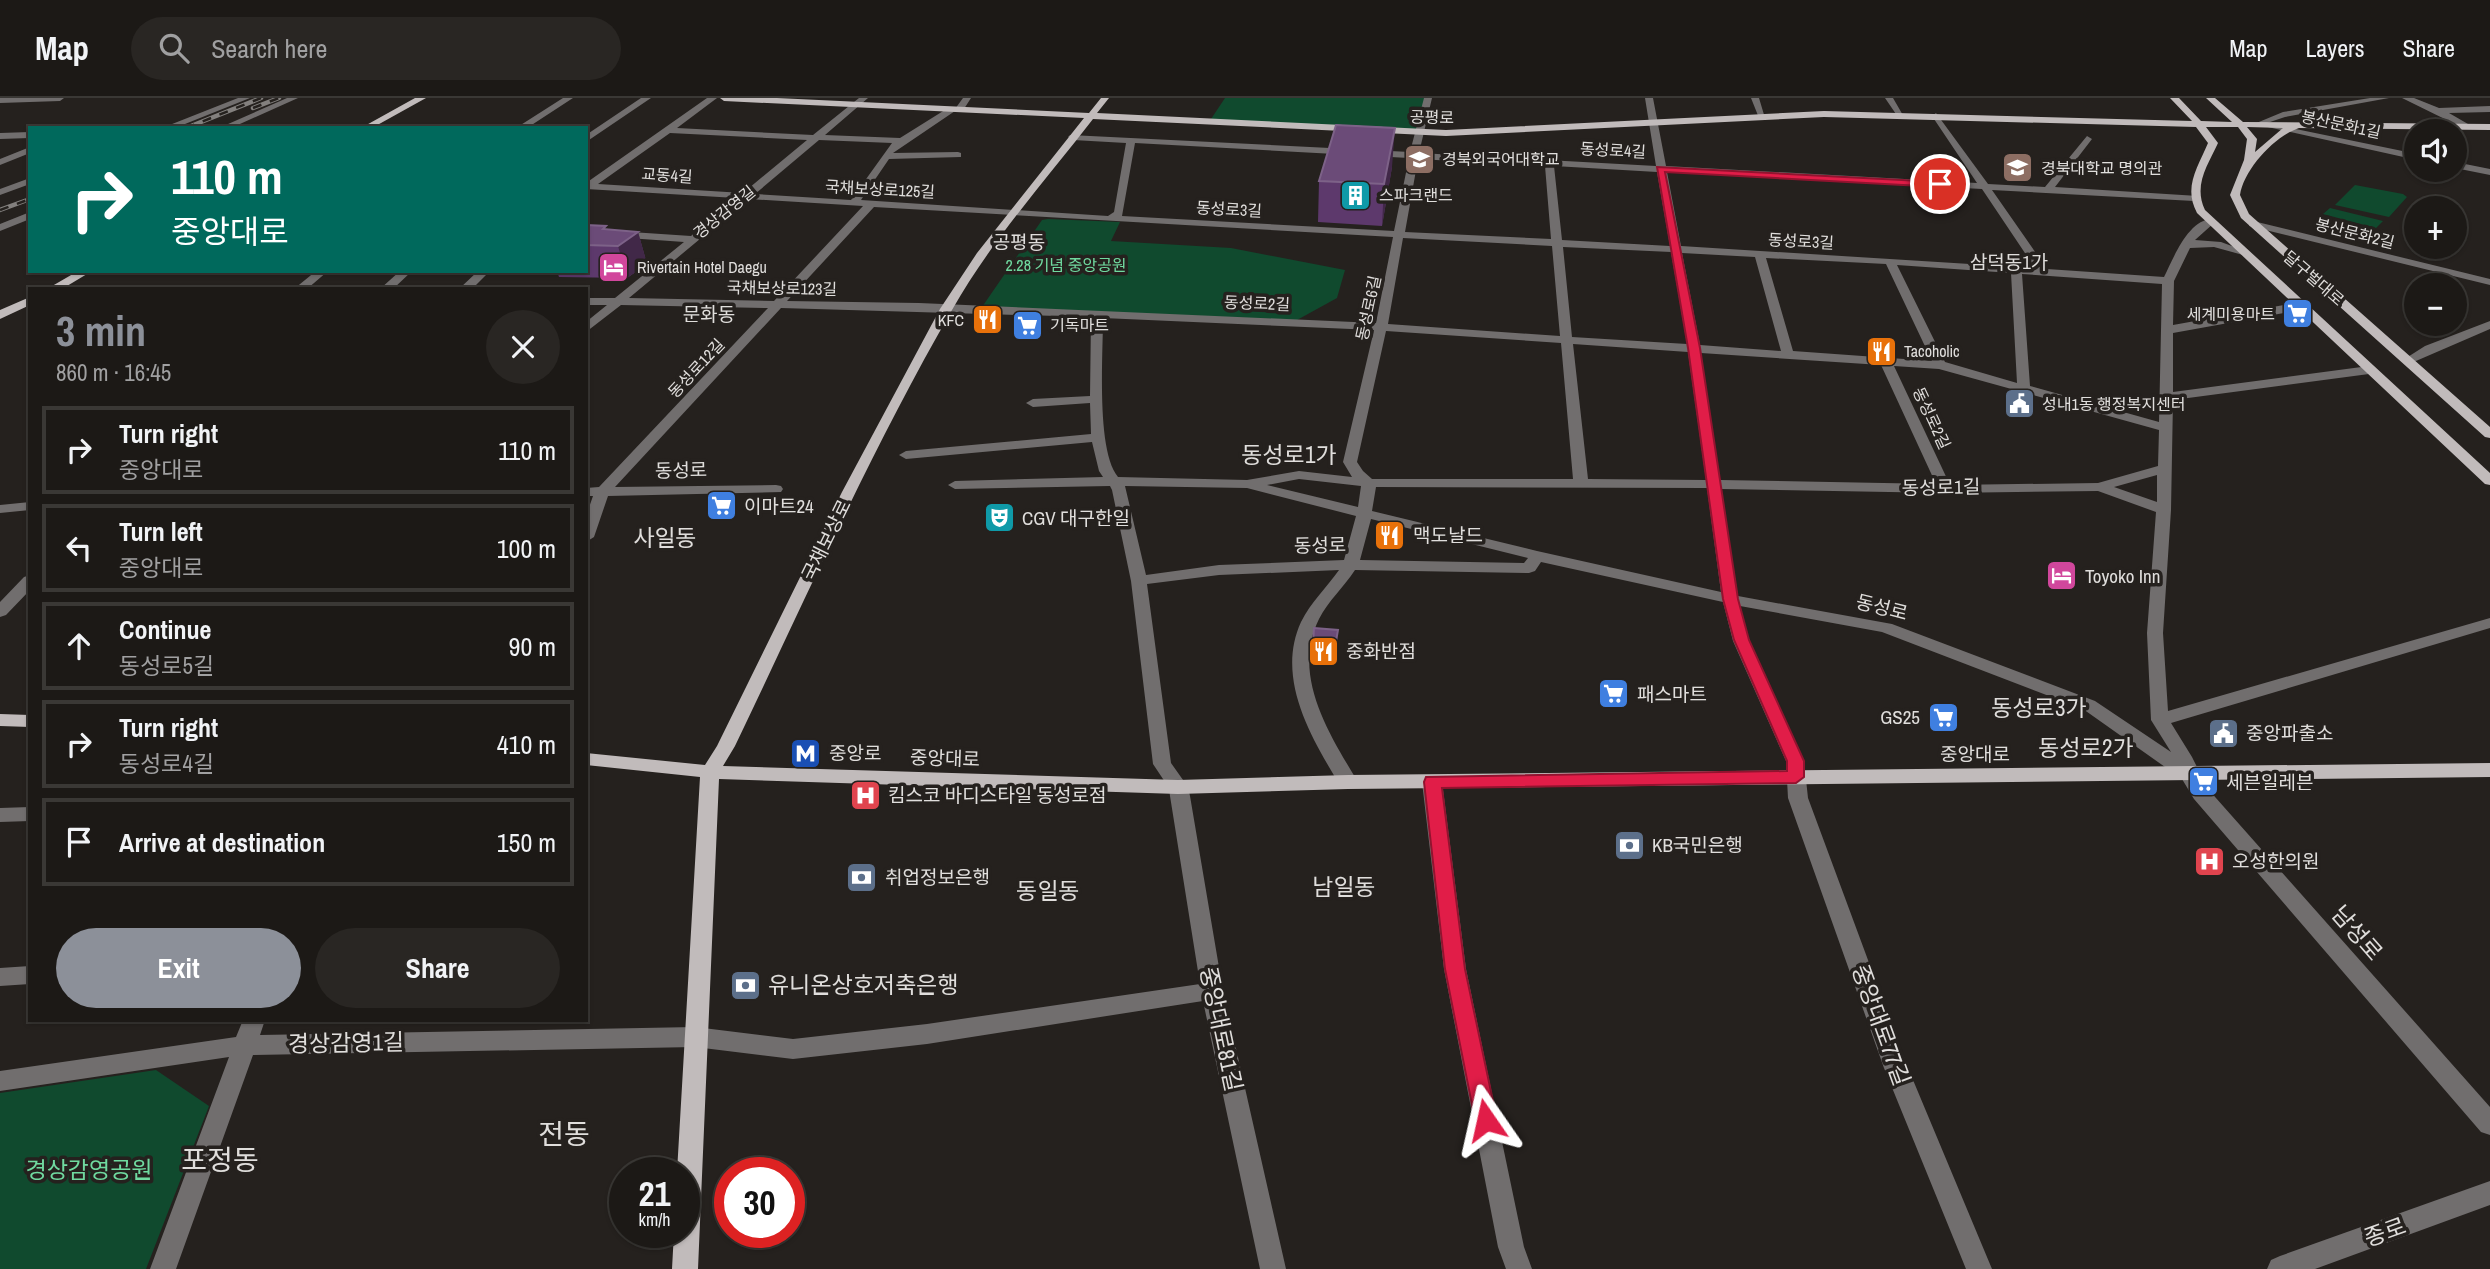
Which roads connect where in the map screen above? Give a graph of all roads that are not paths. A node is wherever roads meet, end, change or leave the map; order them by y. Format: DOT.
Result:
graph roads {
  1 [pos="60,98"];
  2 [pos="294,98"];
  3 [pos="422,98"];
  4 [pos="569,98"];
  5 [pos="648,98"];
  6 [pos="713,98"];
  7 [pos="724,98"];
  8 [pos="967,98"];
  9 [pos="1105,98"];
  10 [pos="1427,98"];
  11 [pos="1649,98"];
  12 [pos="1755,98"];
  13 [pos="1889,98"];
  14 [pos="2174,98"];
  15 [pos="2210,98"];
  16 [pos="2385,98"];
  17 [pos="2406,98"];
  18 [pos="242,99"];
  19 [pos="764,99"];
  20 [pos="0,100"];
  21 [pos="860,101"];
  22 [pos="2223,108"];
  23 [pos="2490,109"];
  24 [pos="955,110"];
  25 [pos="2438,111"];
  26 [pos="1901,115"];
  27 [pos="1089,116"];
  28 [pos="1762,116"];
  29 [pos="1936,116"];
  30 [pos="2452,119"];
  31 [pos="2271,120"];
  32 [pos="1653,122"];
  33 [pos="2130,122"];
  34 [pos="2199,124"];
  35 [pos="2240,124"];
  36 [pos="2258,124"];
  37 [pos="2303,124"];
  38 [pos="2404,125"];
  39 [pos="171,126"];
  40 [pos="228,126"];
  41 [pos="369,126"];
  42 [pos="523,126"];
  43 [pos="2467,126"];
  44 [pos="2490,127"];
  45 [pos="2287,129"];
  46 [pos="668,130"];
  47 [pos="1419,132"];
  48 [pos="28,135"];
  49 [pos="0,136"];
  50 [pos="816,137"];
  51 [pos="1073,137"];
  52 [pos="588,138"];
  53 [pos="2087,139"];
  54 [pos="1131,140"];
  55 [pos="902,141"];
  56 [pos="2213,143"];
  57 [pos="28,151"];
  58 [pos="2404,154"];
  59 [pos="958,155"];
  60 [pos="1414,155"];
  61 [pos="886,156"];
  62 [pos="0,162"];
  63 [pos="1549,162"];
  64 [pos="2249,162"];
  65 [pos="2467,167"];
  66 [pos="1660,169"];
  67 [pos="2490,172"];
  68 [pos="0,183"];
  69 [pos="26,183"];
  70 [pos="588,185"];
  71 [pos="588,186"];
  72 [pos="1983,187"];
  73 [pos="2048,190"];
  74 [pos="0,192"];
  75 [pos="744,196"];
  76 [pos="2194,198"];
  77 [pos="854,204"];
  78 [pos="870,205"];
  79 [pos="1015,213"];
  80 [pos="28,216"];
  81 [pos="1109,219"];
  82 [pos="2210,221"];
  83 [pos="2253,224"];
  84 [pos="0,228"];
  85 [pos="588,232"];
  86 [pos="1399,234"];
  87 [pos="691,239"];
  88 [pos="1557,244"];
  89 [pos="2186,245"];
  90 [pos="1675,250"];
  91 [pos="2243,252"];
  92 [pos="1760,255"];
  93 [pos="1890,261"];
  94 [pos="2015,270"];
  95 [pos="2043,271"];
  96 [pos="83,273"];
  97 [pos="320,273"];
  98 [pos="405,273"];
  99 [pos="483,273"];
  100 [pos="2168,281"];
  101 [pos="2490,282"];
  102 [pos="57,287"];
  103 [pos="303,287"];
  104 [pos="388,287"];
  105 [pos="467,287"];
  106 [pos="28,301"];
  107 [pos="588,301"];
  108 [pos="618,302"];
  109 [pos="777,304"];
  110 [pos="2300,306"];
  111 [pos="946,309"];
  112 [pos="1097,314"];
  113 [pos="0,315"];
  114 [pos="2490,325"];
  115 [pos="588,326"];
  116 [pos="1381,327"];
  117 [pos="2167,330"];
  118 [pos="1567,340"];
  119 [pos="1694,348"];
  120 [pos="1788,355"];
  121 [pos="2409,360"];
  122 [pos="1886,361"];
  123 [pos="1940,365"];
  124 [pos="2369,370"];
  125 [pos="2024,387"];
  126 [pos="2166,397"];
  127 [pos="1097,399"];
  128 [pos="1033,403"];
  129 [pos="2166,428"];
  130 [pos="2490,434"];
  131 [pos="1100,436"];
  132 [pos="906,455"];
  133 [pos="2165,468"];
  134 [pos="1116,481"];
  135 [pos="2490,481"];
  136 [pos="1369,482"];
  137 [pos="1247,484"];
  138 [pos="1713,484"];
  139 [pos="955,485"];
  140 [pos="1581,485"];
  141 [pos="2099,487"];
  142 [pos="776,489"];
  143 [pos="1945,489"];
  144 [pos="588,492"];
  145 [pos="603,493"];
  146 [pos="28,506"];
  147 [pos="0,509"];
  148 [pos="2164,510"];
  149 [pos="1364,511"];
  150 [pos="588,532"];
  151 [pos="1537,556"];
  152 [pos="1350,565"];
  153 [pos="1139,581"];
  154 [pos="28,582"];
  155 [pos="1730,599"];
  156 [pos="0,612"];
  157 [pos="2490,623"];
  158 [pos="0,720"];
  159 [pos="2160,720"];
  160 [pos="28,721"];
  161 [pos="588,760"];
  162 [pos="2490,770"];
  163 [pos="710,772"];
  164 [pos="2189,774"];
  165 [pos="1796,777"];
  166 [pos="1348,782"];
  167 [pos="1432,782"];
  168 [pos="1178,787"];
  169 [pos="28,814"];
  170 [pos="0,816"];
  171 [pos="28,975"];
  172 [pos="0,977"];
  173 [pos="1212,991"];
  174 [pos="253,1022"];
  175 [pos="695,1037"];
  176 [pos="246,1045"];
  177 [pos="0,1081"];
  178 [pos="2490,1124"];
  179 [pos="2490,1192"];
  180 [pos="163,1269"];
  181 [pos="685,1269"];
  182 [pos="1273,1269"];
  183 [pos="1519,1269"];
  184 [pos="1979,1269"];
  185 [pos="2280,1269"];
  1 -- 20 [label="street"];
  2 -- 40 [label="street"];
  3 -- 41 [label="main road"];
  4 -- 42 [label="street"];
  5 -- 52 [label="street"];
  6 -- 46 [label="street, 교동4길"];
  7 -- 19 [label="main road, 공평로"];
  8 -- 24 [label="street"];
  9 -- 27 [label="main road, 국채보상로"];
  10 -- 47 [label="street, 동성로6길"];
  11 -- 32 [label="street"];
  12 -- 28 [label="street"];
  13 -- 26 [label="street"];
  14 -- 34 [label="main road"];
  15 -- 22 [label="main road"];
  16 -- 31 [label="street"];
  17 -- 25 [label="street"];
  18 -- 39 [label="street"];
  19 -- 21 [label="main road, 공평로"];
  21 -- 24 [label="main road, 공평로"];
  21 -- 50 [label="street, 경상감영길"];
  22 -- 31 [label="main road"];
  22 -- 35 [label="main road"];
  23 -- 25 [label="street"];
  24 -- 27 [label="main road, 공평로"];
  24 -- 55 [label="street"];
  25 -- 30 [label="street"];
  26 -- 28 [label="main road, 공평로"];
  26 -- 29 [label="main road, 공평로"];
  27 -- 47 [label="main road, 공평로"];
  27 -- 51 [label="main road, 국채보상로"];
  28 -- 32 [label="main road, 공평로"];
  29 -- 33 [label="main road, 공평로"];
  29 -- 72 [label="street"];
  31 -- 36 [label="street"];
  31 -- 37 [label="main road"];
  32 -- 47 [label="main road, 공평로"];
  32 -- 66 [label="street"];
  33 -- 34 [label="main road, 공평로"];
  33 -- 56 [label="main road"];
  34 -- 35 [label="main road, 공평로"];
  34 -- 56 [label="main road"];
  35 -- 36 [label="main road, 공평로"];
  35 -- 64 [label="main road"];
  36 -- 37 [label="main road, 공평로"];
  36 -- 45 [label="street, 봉산문화1길"];
  37 -- 38 [label="main road"];
  37 -- 45 [label="main road"];
  43 -- 44 [label="main road"];
  45 -- 58 [label="street, 봉산문화1길"];
  45 -- 64 [label="main road"];
  46 -- 50 [label="street"];
  46 -- 70 [label="street, 교동4길"];
  47 -- 60 [label="street, 동성로6길"];
  48 -- 49 [label="street"];
  50 -- 55 [label="street"];
  50 -- 75 [label="street, 경상감영길"];
  51 -- 54 [label="street, 동성로4길"];
  51 -- 79 [label="main road, 국채보상로"];
  53 -- 73 [label="street"];
  54 -- 60 [label="street, 동성로4길"];
  54 -- 81 [label="street"];
  55 -- 61 [label="street"];
  56 -- 76 [label="main road"];
  57 -- 62 [label="street"];
  59 -- 61 [label="street"];
  60 -- 63 [label="street, 동성로4길"];
  60 -- 86 [label="street, 동성로6길"];
  61 -- 77 [label="street"];
  63 -- 66 [label="street, 동성로4길"];
  63 -- 88 [label="street"];
  64 -- 83 [label="main road, 달구벌대로"];
  65 -- 67 [label="street"];
  66 -- 72 [label="street, 동성로4길"];
  66 -- 90 [label="street"];
  68 -- 69 [label="street"];
  69 -- 74 [label="street"];
  71 -- 75 [label="street, 교동4길"];
  72 -- 73 [label="street, 동성로4길"];
  72 -- 95 [label="street"];
  73 -- 76 [label="street, 동성로4길"];
  75 -- 77 [label="street, 국채보상로125길"];
  75 -- 87 [label="street, 경상감영길"];
  76 -- 82 [label="main road, 달구벌대로"];
  77 -- 78 [label="street, 국채보상로125길"];
  78 -- 79 [label="street, 국채보상로125길"];
  78 -- 109 [label="street, 동성로12길"];
  79 -- 81 [label="street, 동성로3길"];
  79 -- 111 [label="main road, 국채보상로"];
  80 -- 84 [label="street"];
  81 -- 86 [label="street, 동성로3길"];
  82 -- 89 [label="street"];
  82 -- 91 [label="main road, 달구벌대로"];
  83 -- 101 [label="street, 봉산문화2길"];
  83 -- 121 [label="main road, 달구벌대로"];
  85 -- 87 [label="street"];
  86 -- 88 [label="street, 동성로3길"];
  86 -- 116 [label="street, 동성로6길"];
  87 -- 108 [label="street, 경상감영길"];
  88 -- 90 [label="street, 동성로3길"];
  88 -- 118 [label="street"];
  89 -- 91 [label="street"];
  89 -- 100 [label="street"];
  90 -- 92 [label="street, 동성로3길"];
  90 -- 119 [label="street"];
  91 -- 110 [label="main road, 달구벌대로"];
  92 -- 93 [label="street, 동성로3길"];
  92 -- 120 [label="street"];
  93 -- 94 [label="street, 동성로3길"];
  93 -- 123 [label="street, 동성로2길"];
  94 -- 95 [label="street, 동성로3길"];
  94 -- 125 [label="street"];
  95 -- 100 [label="street, 동성로3길"];
  96 -- 102 [label="main road"];
  97 -- 103 [label="street"];
  98 -- 104 [label="street"];
  99 -- 105 [label="street"];
  100 -- 117 [label="street"];
  106 -- 113 [label="main road"];
  107 -- 108 [label="street, 국채보상로123길"];
  108 -- 109 [label="street, 국채보상로123길"];
  108 -- 115 [label="street, 경상감영길"];
  109 -- 111 [label="street, 국채보상로123길"];
  109 -- 145 [label="street, 동성로12길"];
  110 -- 117 [label="street"];
  110 -- 124 [label="main road, 달구벌대로"];
  111 -- 112 [label="street, 동성로2길"];
  111 -- 163 [label="main road, 국채보상로"];
  112 -- 116 [label="street, 동성로2길"];
  112 -- 127 [label="street"];
  114 -- 121 [label="street"];
  116 -- 118 [label="street, 동성로2길"];
  116 -- 136 [label="street, 동성로6길"];
  117 -- 126 [label="street"];
  118 -- 119 [label="street, 동성로2길"];
  118 -- 140 [label="street"];
  119 -- 120 [label="street, 동성로2길"];
  119 -- 138 [label="street"];
  120 -- 122 [label="street, 동성로2길"];
  121 -- 130 [label="main road, 달구벌대로"];
  122 -- 123 [label="street, 동성로2길"];
  122 -- 143 [label="street, 동성로2길"];
  123 -- 125 [label="street, 동성로2길"];
  124 -- 126 [label="street"];
  124 -- 135 [label="main road, 달구벌대로"];
  125 -- 129 [label="street, 동성로2길"];
  126 -- 129 [label="street"];
  127 -- 128 [label="street"];
  127 -- 131 [label="street"];
  129 -- 133 [label="street"];
  131 -- 132 [label="street"];
  131 -- 134 [label="street"];
  133 -- 141 [label="street"];
  133 -- 148 [label="street"];
  134 -- 137 [label="street, 동성로"];
  134 -- 139 [label="street, 동성로"];
  134 -- 153 [label="street"];
  136 -- 137 [label="street, 동성로"];
  136 -- 140 [label="street"];
  136 -- 149 [label="street"];
  137 -- 149 [label="street, 동성로"];
  138 -- 140 [label="street"];
  138 -- 143 [label="street, 동성로1길"];
  138 -- 155 [label="street"];
  141 -- 143 [label="street, 동성로1길"];
  141 -- 148 [label="street, 동성로1길"];
  142 -- 145 [label="street, 동성로"];
  144 -- 145 [label="street, 동성로"];
  145 -- 150 [label="street"];
  146 -- 147 [label="street"];
  148 -- 159 [label="street"];
  149 -- 151 [label="street, 동성로"];
  149 -- 152 [label="street"];
  151 -- 152 [label="street, 동성로"];
  151 -- 155 [label="street, 동성로"];
  152 -- 153 [label="street, 동성로"];
  152 -- 166 [label="street"];
  153 -- 168 [label="street"];
  154 -- 156 [label="street"];
  155 -- 164 [label="street, 동성로"];
  155 -- 165 [label="street"];
  157 -- 159 [label="street"];
  158 -- 160 [label="main road"];
  159 -- 164 [label="street"];
  161 -- 163 [label="main road, 중앙대로"];
  162 -- 164 [label="main road, 중앙대로"];
  163 -- 168 [label="main road, 중앙대로"];
  163 -- 175 [label="main road, 국채보상로"];
  164 -- 165 [label="main road, 중앙대로"];
  164 -- 178 [label="street, 남성로"];
  165 -- 167 [label="main road, 중앙대로"];
  165 -- 184 [label="street, 중앙대로77길"];
  166 -- 167 [label="main road, 중앙대로"];
  166 -- 168 [label="main road, 중앙대로"];
  167 -- 183 [label="street"];
  168 -- 173 [label="street, 중앙대로81길"];
  169 -- 170 [label="street"];
  171 -- 172 [label="street"];
  173 -- 175 [label="street"];
  173 -- 182 [label="street, 중앙대로81길"];
  174 -- 176 [label="street"];
  175 -- 176 [label="street, 경상감영1길"];
  175 -- 181 [label="main road, 국채보상로"];
  176 -- 177 [label="street, 경상감영1길"];
  176 -- 180 [label="street"];
  179 -- 185 [label="street, 종로"];
}
